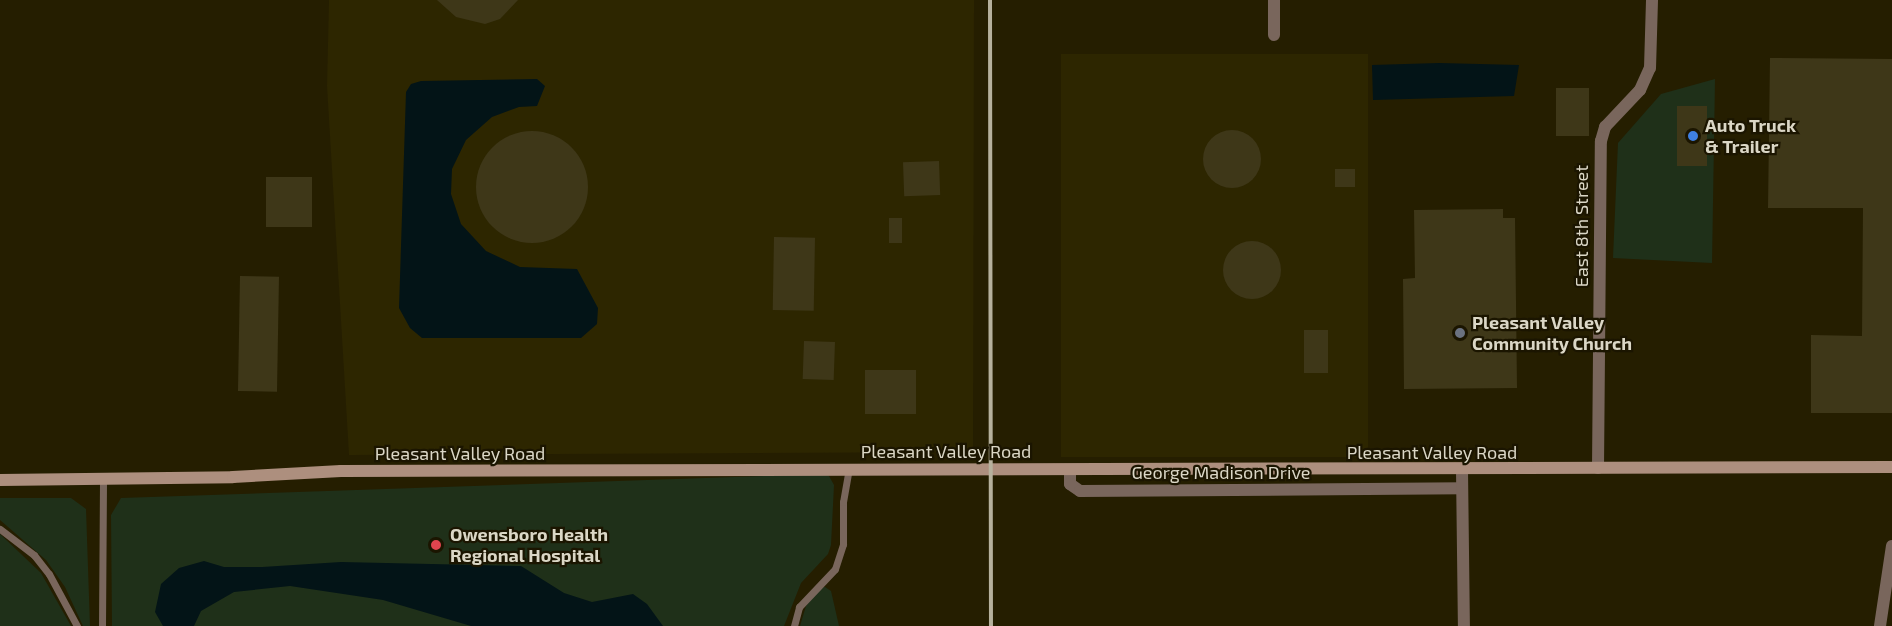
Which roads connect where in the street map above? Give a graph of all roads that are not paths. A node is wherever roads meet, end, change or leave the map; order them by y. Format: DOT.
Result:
graph roads {
  1 [pos="1274,0"];
  2 [pos="1652,0"];
  3 [pos="1274,35"];
  4 [pos="1892,467"];
  5 [pos="1598,468"];
  6 [pos="849,469"];
  7 [pos="1070,470"];
  8 [pos="1462,470"];
  9 [pos="103,479"];
  10 [pos="0,480"];
  11 [pos="1462,488"];
  12 [pos="0,529"];
  13 [pos="1892,546"];
  14 [pos="77,626"];
  15 [pos="102,626"];
  16 [pos="794,626"];
  17 [pos="1464,626"];
  18 [pos="1880,626"];
  1 -- 3 [label="street"];
  2 -- 5 [label="street, East 8th Street"];
  4 -- 5 [label="street, Pleasant Valley Road"];
  5 -- 8 [label="street, Pleasant Valley Road"];
  6 -- 7 [label="street, Pleasant Valley Road"];
  6 -- 9 [label="street, Pleasant Valley Road"];
  6 -- 16 [label="lane"];
  7 -- 8 [label="street, Pleasant Valley Road"];
  7 -- 11 [label="street, George Madison Drive"];
  8 -- 11 [label="street"];
  9 -- 10 [label="street, Pleasant Valley Road"];
  9 -- 15 [label="lane"];
  11 -- 17 [label="street"];
  12 -- 14 [label="lane"];
  13 -- 18 [label="street"];
}
